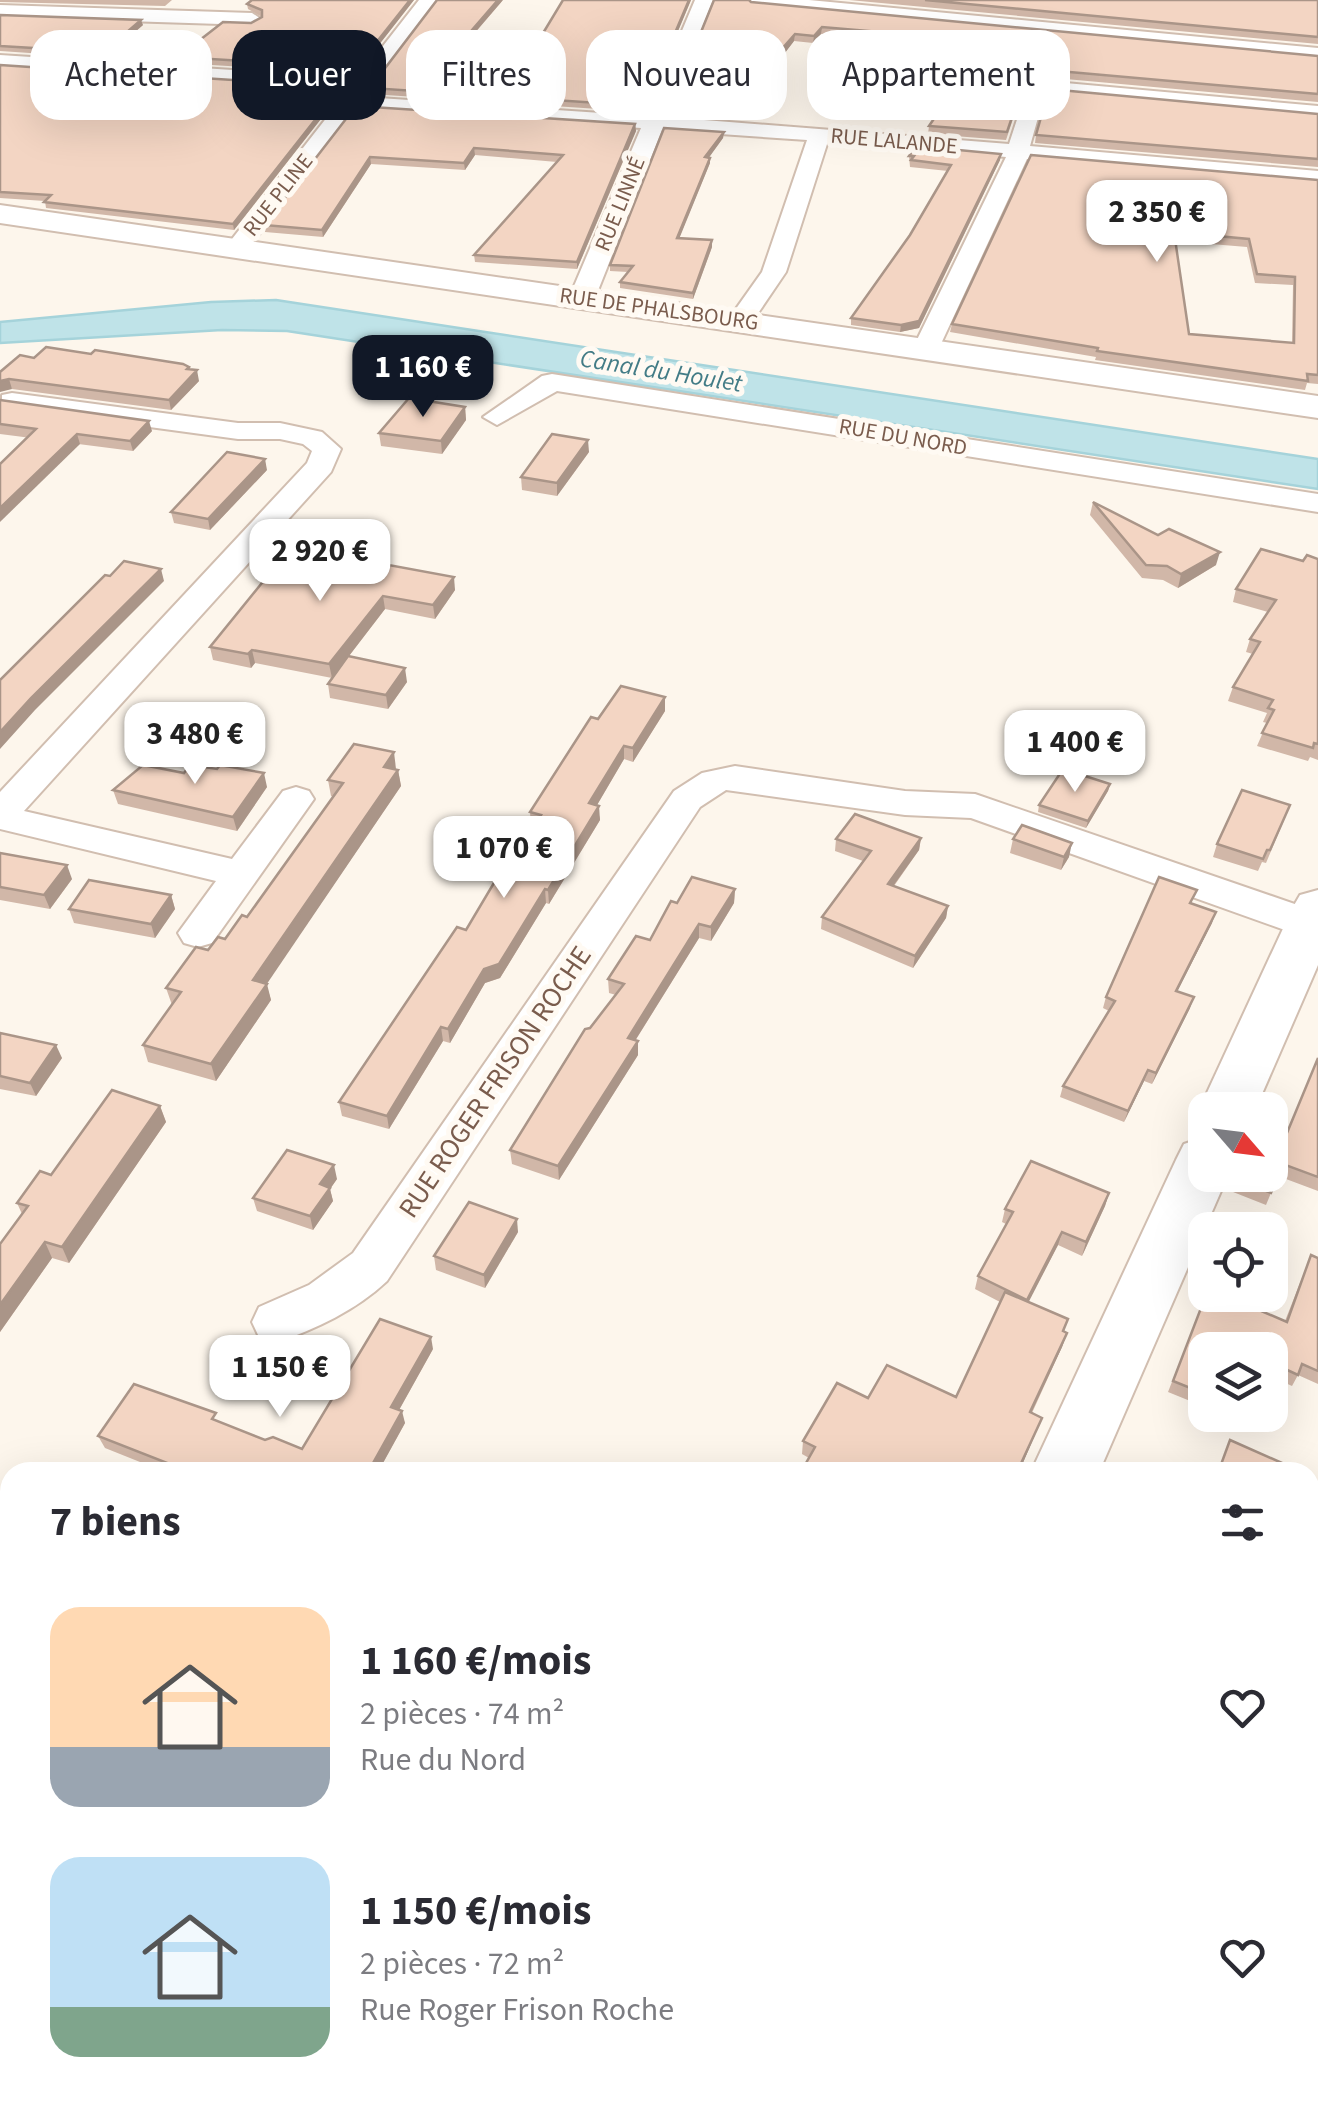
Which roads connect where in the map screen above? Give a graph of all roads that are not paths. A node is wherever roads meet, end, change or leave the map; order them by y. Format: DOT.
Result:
graph roads {
  1 [pos="263,0"];
  2 [pos="428,0"];
  3 [pos="704,0"];
  4 [pos="752,0"];
  5 [pos="835,4"];
  6 [pos="0,11"];
  7 [pos="1318,54"];
  8 [pos="386,55"];
  9 [pos="0,61"];
  10 [pos="232,69"];
  11 [pos="1070,89"];
  12 [pos="386,104"];
  13 [pos="1318,112"];
  14 [pos="336,120"];
  15 [pos="1027,120"];
  16 [pos="654,121"];
  17 [pos="820,134"];
  18 [pos="1019,152"];
  19 [pos="1318,178"];
  20 [pos="0,214"];
  21 [pos="236,248"];
  22 [pos="582,298"];
  23 [pos="742,320"];
  24 [pos="926,348"];
  25 [pos="4,404"];
  26 [pos="1318,407"];
  27 [pos="497,416"];
  28 [pos="1318,503"];
  29 [pos="296,799"];
  30 [pos="0,816"];
  31 [pos="242,874"];
  32 [pos="1314,916"];
  33 [pos="198,933"];
  34 [pos="1235,1092"];
  35 [pos="1191,1192"];
  36 [pos="276,1322"];
  37 [pos="1069,1462"];
  1 -- 6 [label="street"];
  2 -- 8 [label="street, RUE PLINE"];
  3 -- 16 [label="street, RUE LINNÉ"];
  4 -- 5 [label="street"];
  5 -- 7 [label="street"];
  9 -- 10 [label="street"];
  11 -- 13 [label="street"];
  12 -- 16 [label="street, RUE LALANDE"];
  14 -- 21 [label="street, RUE PLINE"];
  15 -- 18 [label="street"];
  16 -- 17 [label="street, RUE LALANDE"];
  16 -- 22 [label="street, RUE LINNÉ"];
  17 -- 18 [label="street, RUE LALANDE"];
  17 -- 23 [label="street"];
  18 -- 19 [label="street, RUE LALANDE"];
  18 -- 24 [label="street"];
  20 -- 21 [label="street, RUE DE PHALSBOURG"];
  21 -- 22 [label="street, RUE DE PHALSBOURG"];
  22 -- 23 [label="street, RUE DE PHALSBOURG"];
  23 -- 24 [label="street, RUE DE PHALSBOURG"];
  24 -- 26 [label="street, RUE DE PHALSBOURG"];
  25 -- 30 [label="street"];
  27 -- 28 [label="street, RUE DU NORD"];
  29 -- 31 [label="street"];
  30 -- 31 [label="street"];
  31 -- 33 [label="street"];
  32 -- 34 [label="street"];
  32 -- 36 [label="street, RUE ROGER FRISON ROCHE"];
  35 -- 37 [label="street"];
}
